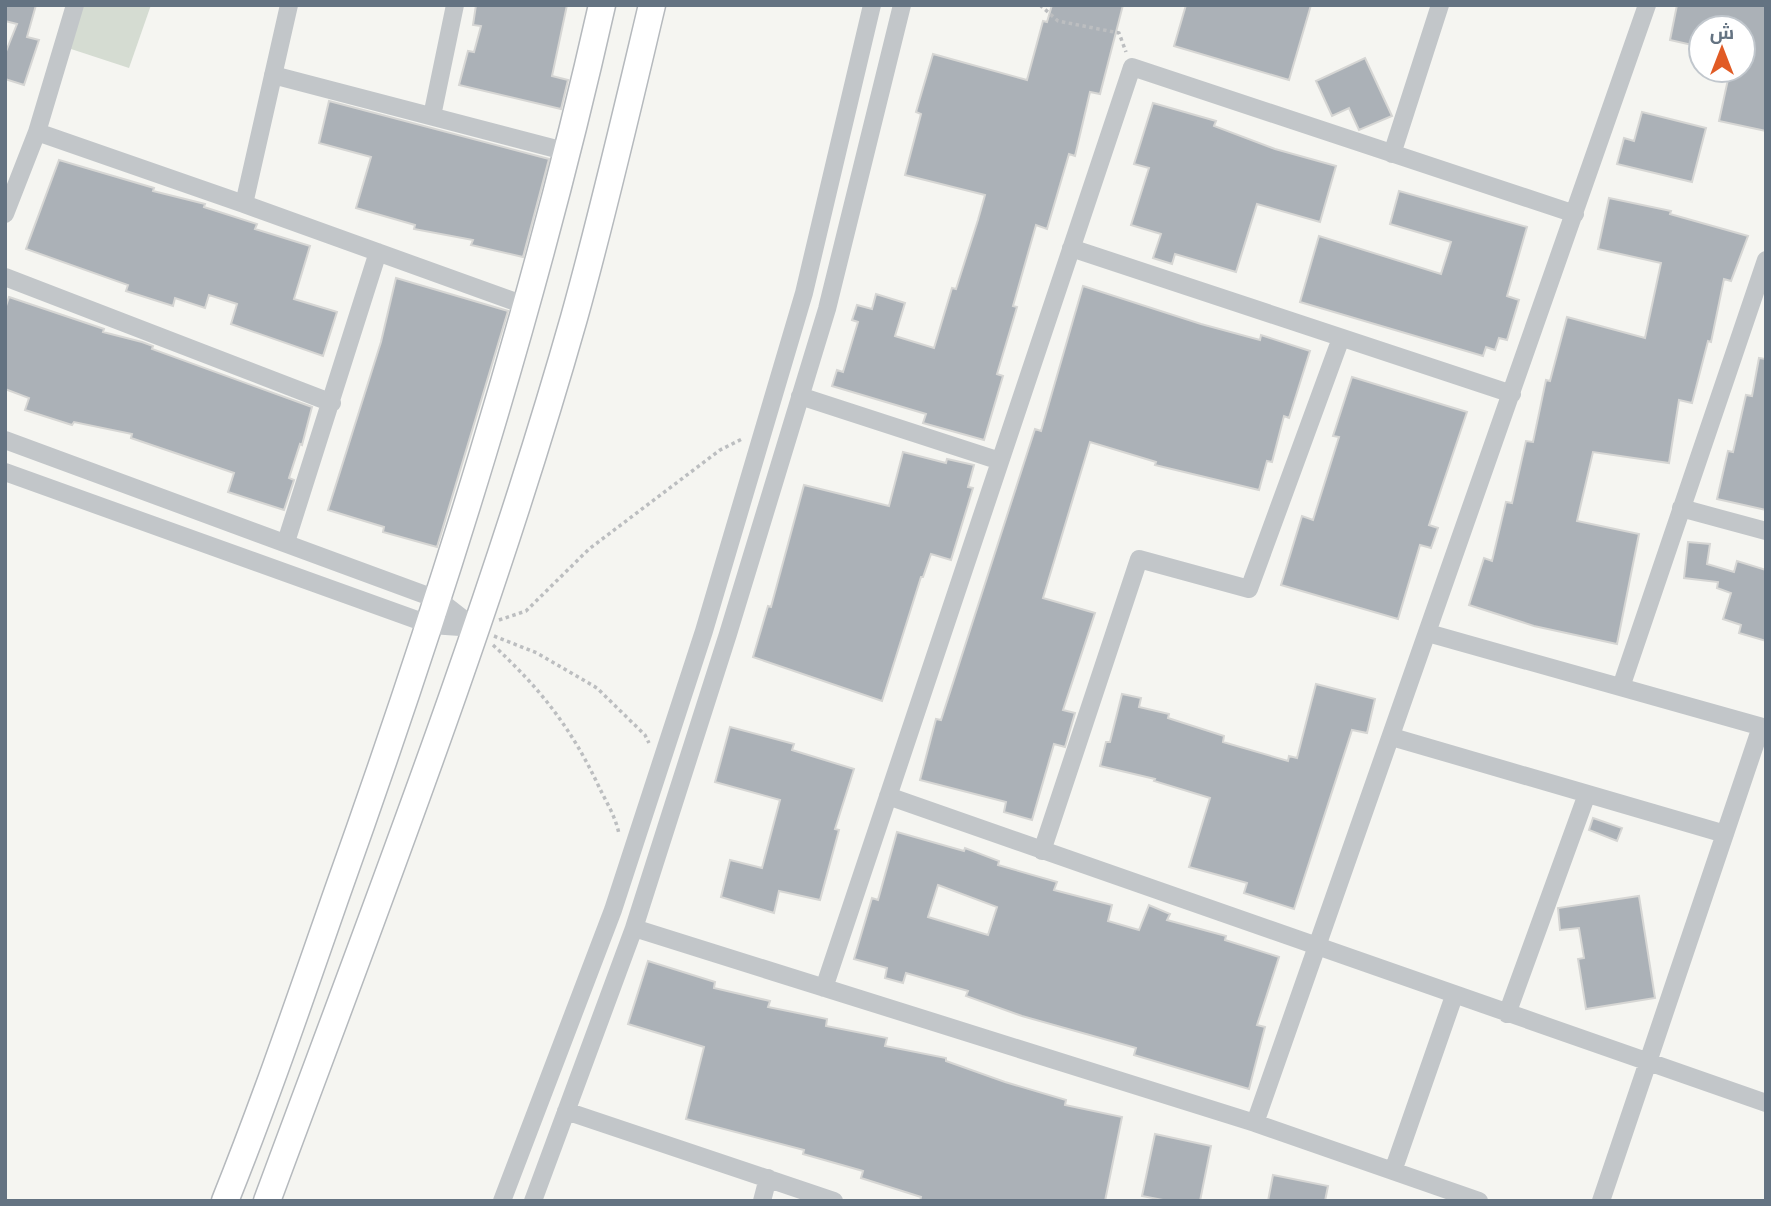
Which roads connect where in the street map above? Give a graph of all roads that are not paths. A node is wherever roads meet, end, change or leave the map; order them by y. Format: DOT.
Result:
graph roads {
  1 [pos="75,5"];
  2 [pos="289,5"];
  3 [pos="455,5"];
  4 [pos="602,5"];
  5 [pos="652,5"];
  6 [pos="872,5"];
  7 [pos="902,5"];
  8 [pos="1440,5"];
  9 [pos="1647,5"];
  10 [pos="273,75"];
  11 [pos="432,116"];
  12 [pos="37,132"];
  13 [pos="568,152"];
  14 [pos="1392,154"];
  15 [pos="244,204"];
  16 [pos="5,214"];
  17 [pos="1575,214"];
  18 [pos="1071,248"];
  19 [pos="378,252"];
  20 [pos="1766,260"];
  21 [pos="5,277"];
  22 [pos="527,306"];
  23 [pos="1341,338"];
  24 [pos="1512,394"];
  25 [pos="800,396"];
  26 [pos="332,403"];
  27 [pos="5,440"];
  28 [pos="1000,461"];
  29 [pos="5,472"];
  30 [pos="1681,508"];
  31 [pos="1766,531"];
  32 [pos="286,542"];
  33 [pos="439,600"];
  34 [pos="431,625"];
  35 [pos="475,628"];
  36 [pos="1428,633"];
  37 [pos="1621,687"];
  38 [pos="1763,728"];
  39 [pos="1392,737"];
  40 [pos="1587,794"];
  41 [pos="888,796"];
  42 [pos="1725,834"];
  43 [pos="1042,851"];
  44 [pos="634,928"];
  45 [pos="1317,948"];
  46 [pos="824,988"];
  47 [pos="1454,996"];
  48 [pos="1507,1014"];
  49 [pos="1648,1063"];
  50 [pos="1766,1103"];
  51 [pos="566,1111"];
  52 [pos="1255,1123"];
  53 [pos="1393,1171"];
  54 [pos="768,1178"];
  55 [pos="225,1201"];
  56 [pos="267,1201"];
  57 [pos="502,1201"];
  58 [pos="533,1201"];
  59 [pos="762,1201"];
  60 [pos="834,1201"];
  61 [pos="1479,1201"];
  62 [pos="1601,1201"];
  1 -- 12 [label="street"];
  2 -- 10 [label="street"];
  3 -- 11 [label="street"];
  4 -- 13 [label="main road"];
  5 -- 35 [label="main road"];
  6 -- 57 [label="street"];
  7 -- 25 [label="street"];
  8 -- 14 [label="street"];
  9 -- 17 [label="street"];
  10 -- 11 [label="street"];
  10 -- 15 [label="street"];
  11 -- 13 [label="street"];
  12 -- 15 [label="street"];
  12 -- 16 [label="street"];
  13 -- 22 [label="main road"];
  14 -- 17 [label="street"];
  14 -- 18 [label="street"];
  15 -- 19 [label="street"];
  17 -- 24 [label="street"];
  18 -- 23 [label="street"];
  18 -- 28 [label="street"];
  19 -- 22 [label="street"];
  19 -- 26 [label="street"];
  20 -- 30 [label="street"];
  21 -- 26 [label="street"];
  22 -- 33 [label="main road"];
  23 -- 24 [label="street"];
  23 -- 43 [label="street"];
  24 -- 36 [label="street"];
  25 -- 28 [label="street"];
  25 -- 44 [label="street"];
  26 -- 32 [label="street"];
  27 -- 32 [label="street"];
  28 -- 41 [label="street"];
  29 -- 34 [label="street"];
  30 -- 31 [label="street"];
  30 -- 37 [label="street"];
  32 -- 33 [label="street"];
  33 -- 34 [label="main road"];
  33 -- 35 [label="street"];
  34 -- 35 [label="street"];
  34 -- 55 [label="main road"];
  35 -- 56 [label="main road"];
  36 -- 37 [label="street"];
  36 -- 39 [label="street"];
  37 -- 38 [label="street"];
  38 -- 42 [label="street"];
  39 -- 40 [label="street"];
  39 -- 45 [label="street"];
  40 -- 42 [label="street"];
  40 -- 48 [label="street"];
  41 -- 43 [label="street"];
  41 -- 46 [label="street"];
  42 -- 49 [label="street"];
  43 -- 45 [label="street"];
  44 -- 46 [label="street"];
  44 -- 51 [label="street"];
  45 -- 47 [label="street"];
  45 -- 52 [label="street"];
  46 -- 52 [label="street"];
  47 -- 48 [label="street"];
  47 -- 53 [label="street"];
  48 -- 49 [label="street"];
  49 -- 50 [label="street"];
  49 -- 62 [label="street"];
  51 -- 54 [label="street"];
  51 -- 58 [label="street"];
  52 -- 53 [label="street"];
  53 -- 61 [label="street"];
  54 -- 59 [label="street"];
  54 -- 60 [label="street"];
}
